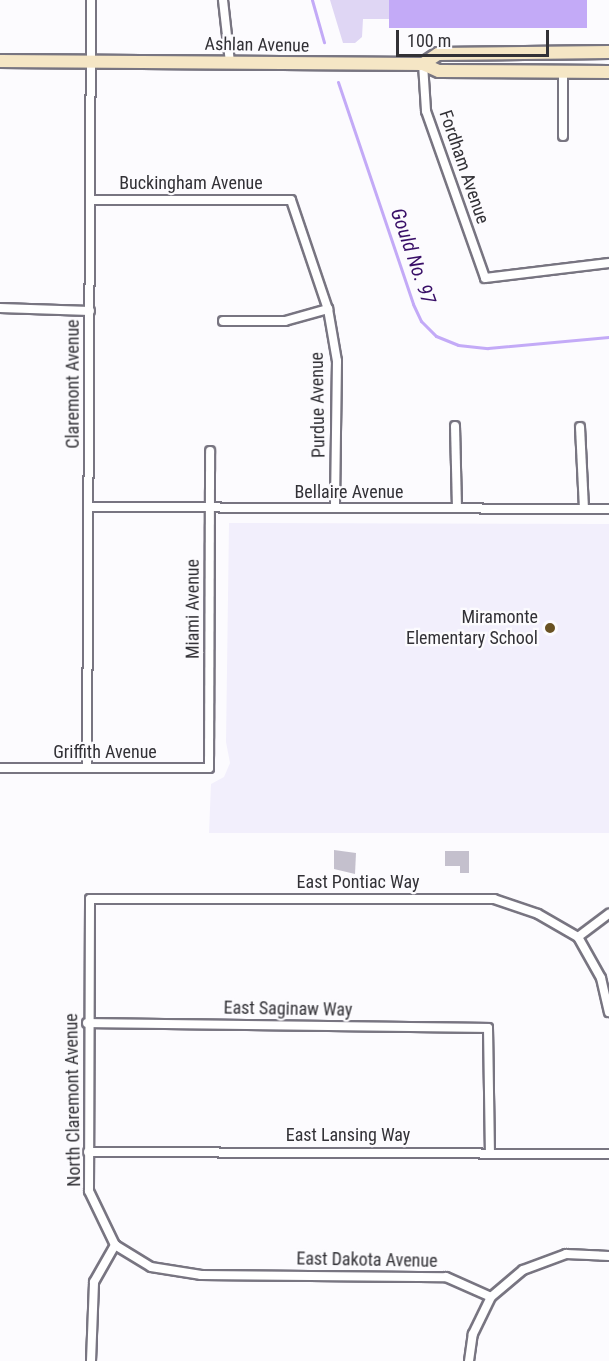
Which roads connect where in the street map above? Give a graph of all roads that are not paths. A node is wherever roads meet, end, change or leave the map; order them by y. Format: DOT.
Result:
graph roads {
  1 [pos="91,0"];
  2 [pos="223,0"];
  3 [pos="609,52"];
  4 [pos="0,61"];
  5 [pos="91,62"];
  6 [pos="230,62"];
  7 [pos="423,64"];
  8 [pos="563,72"];
  9 [pos="609,72"];
  10 [pos="563,136"];
  11 [pos="90,200"];
  12 [pos="291,200"];
  13 [pos="609,263"];
  14 [pos="0,308"];
  15 [pos="328,309"];
  16 [pos="90,310"];
  17 [pos="224,321"];
  18 [pos="455,426"];
  19 [pos="580,427"];
  20 [pos="210,451"];
  21 [pos="89,507"];
  22 [pos="210,508"];
  23 [pos="334,508"];
  24 [pos="457,508"];
  25 [pos="584,509"];
  26 [pos="609,509"];
  27 [pos="0,768"];
  28 [pos="87,768"];
  29 [pos="209,768"];
  30 [pos="90,899"];
  31 [pos="609,915"];
  32 [pos="578,937"];
  33 [pos="609,1012"];
  34 [pos="87,1023"];
  35 [pos="88,1152"];
  36 [pos="490,1152"];
  37 [pos="609,1154"];
  38 [pos="115,1245"];
  39 [pos="609,1256"];
  40 [pos="491,1297"];
  41 [pos="92,1361"];
  42 [pos="469,1361"];
  1 -- 5 [label="street, Claremont Avenue"];
  2 -- 6 [label="street"];
  3 -- 7 [label="main road, Ashlan Avenue"];
  4 -- 5 [label="main road, Ashlan Avenue"];
  5 -- 6 [label="main road, Ashlan Avenue"];
  5 -- 11 [label="street, Claremont Avenue"];
  6 -- 7 [label="main road, Ashlan Avenue"];
  7 -- 8 [label="main road, Ashlan Avenue"];
  7 -- 13 [label="street, Fordham Avenue"];
  8 -- 9 [label="main road, Ashlan Avenue"];
  8 -- 10 [label="street"];
  11 -- 12 [label="street, Buckingham Avenue"];
  11 -- 16 [label="street, Claremont Avenue"];
  12 -- 15 [label="street, Purdue Avenue"];
  14 -- 16 [label="street"];
  15 -- 17 [label="street"];
  15 -- 23 [label="street, Purdue Avenue"];
  16 -- 21 [label="street, Claremont Avenue"];
  18 -- 24 [label="street"];
  19 -- 25 [label="street"];
  20 -- 22 [label="street, Miami Avenue"];
  21 -- 22 [label="street, Bellaire Avenue"];
  21 -- 28 [label="street, Claremont Avenue"];
  22 -- 23 [label="street, Bellaire Avenue"];
  22 -- 29 [label="street, Miami Avenue"];
  23 -- 24 [label="street, Bellaire Avenue"];
  24 -- 25 [label="street, Bellaire Avenue"];
  25 -- 26 [label="street, Bellaire Avenue"];
  27 -- 28 [label="street, Griffith Avenue"];
  28 -- 29 [label="street, Griffith Avenue"];
  30 -- 32 [label="street, East Pontiac Way"];
  30 -- 34 [label="street, North Claremont Avenue"];
  31 -- 32 [label="street"];
  32 -- 33 [label="street"];
  34 -- 35 [label="street, North Claremont Avenue"];
  34 -- 36 [label="street, East Saginaw Way"];
  35 -- 36 [label="street, East Lansing Way"];
  35 -- 38 [label="street, North Claremont Avenue"];
  36 -- 37 [label="street, East Lansing Way"];
  38 -- 40 [label="street, East Dakota Avenue"];
  38 -- 41 [label="street"];
  39 -- 40 [label="street"];
  40 -- 42 [label="street"];
}
